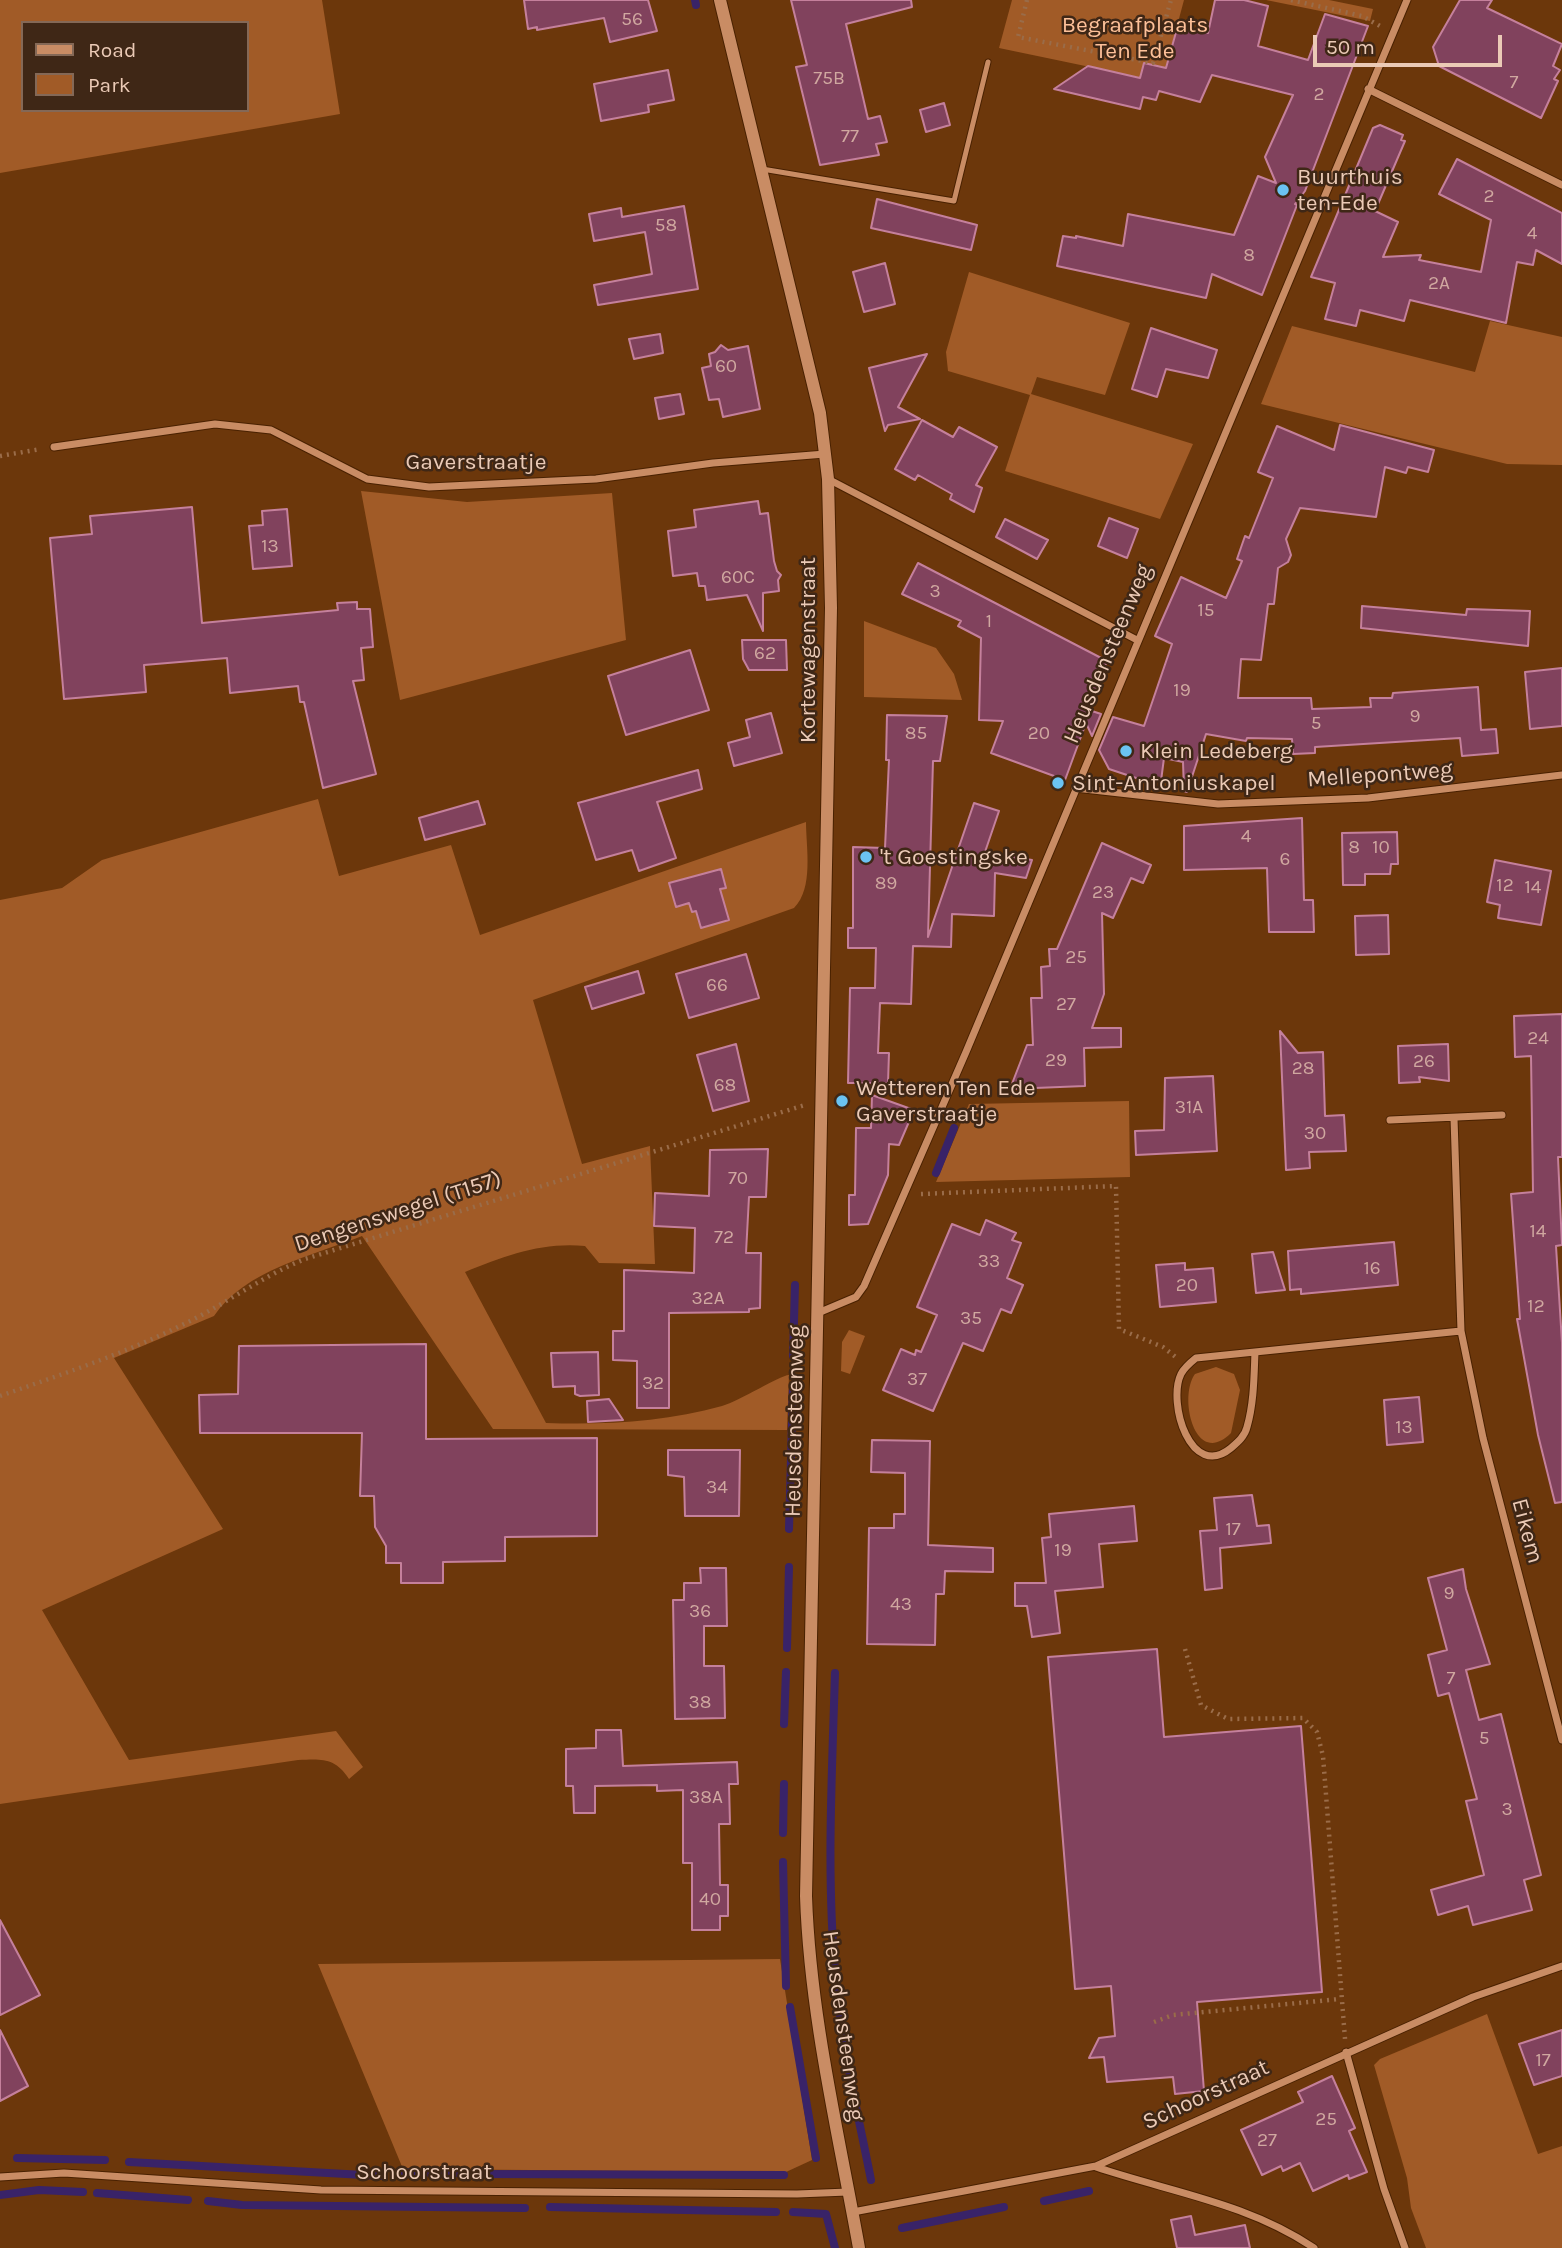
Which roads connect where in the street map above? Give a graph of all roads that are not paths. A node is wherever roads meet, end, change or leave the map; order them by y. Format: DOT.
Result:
graph roads {
  1 [pos="720,0"];
  2 [pos="1406,0"];
  3 [pos="988,62"];
  4 [pos="1368,89"];
  5 [pos="762,169"];
  6 [pos="1562,185"];
  7 [pos="54,447"];
  8 [pos="827,454"];
  9 [pos="828,479"];
  10 [pos="1137,640"];
  11 [pos="1562,775"];
  12 [pos="1075,788"];
  13 [pos="1502,1115"];
  14 [pos="1454,1118"];
  15 [pos="1390,1120"];
  16 [pos="818,1313"];
  17 [pos="1461,1331"];
  18 [pos="1255,1352"];
  19 [pos="1562,1740"];
  20 [pos="1562,1966"];
  21 [pos="1346,2052"];
  22 [pos="1096,2166"];
  23 [pos="0,2176"];
  24 [pos="848,2192"];
  25 [pos="853,2211"];
  26 [pos="859,2248"];
  27 [pos="1314,2248"];
  28 [pos="1405,2248"];
  1 -- 5 [label="street, Kortewagenstraat"];
  2 -- 4 [label="street, Heusdensteenweg"];
  3 -- 5 [label="lane"];
  4 -- 6 [label="street"];
  4 -- 10 [label="street, Heusdensteenweg"];
  5 -- 8 [label="street, Kortewagenstraat"];
  7 -- 8 [label="street, Gaverstraatje"];
  8 -- 9 [label="street, Kortewagenstraat"];
  9 -- 10 [label="street"];
  9 -- 16 [label="street, Kortewagenstraat"];
  10 -- 12 [label="street, Heusdensteenweg"];
  11 -- 12 [label="street, Mellepontweg"];
  12 -- 16 [label="street, Heusdensteenweg"];
  13 -- 14 [label="street"];
  14 -- 15 [label="street"];
  14 -- 17 [label="street, Eikem"];
  16 -- 24 [label="street, Heusdensteenweg"];
  17 -- 18 [label="street"];
  17 -- 19 [label="street, Eikem"];
  18 -- 18 [label="street"];
  20 -- 21 [label="street, Schoorstraat"];
  21 -- 22 [label="street, Schoorstraat"];
  21 -- 28 [label="street"];
  22 -- 25 [label="street, Schoorstraat"];
  22 -- 27 [label="street"];
  23 -- 24 [label="street, Schoorstraat"];
  24 -- 25 [label="street, Heusdensteenweg"];
  25 -- 26 [label="street, Heusdensteenweg"];
}
